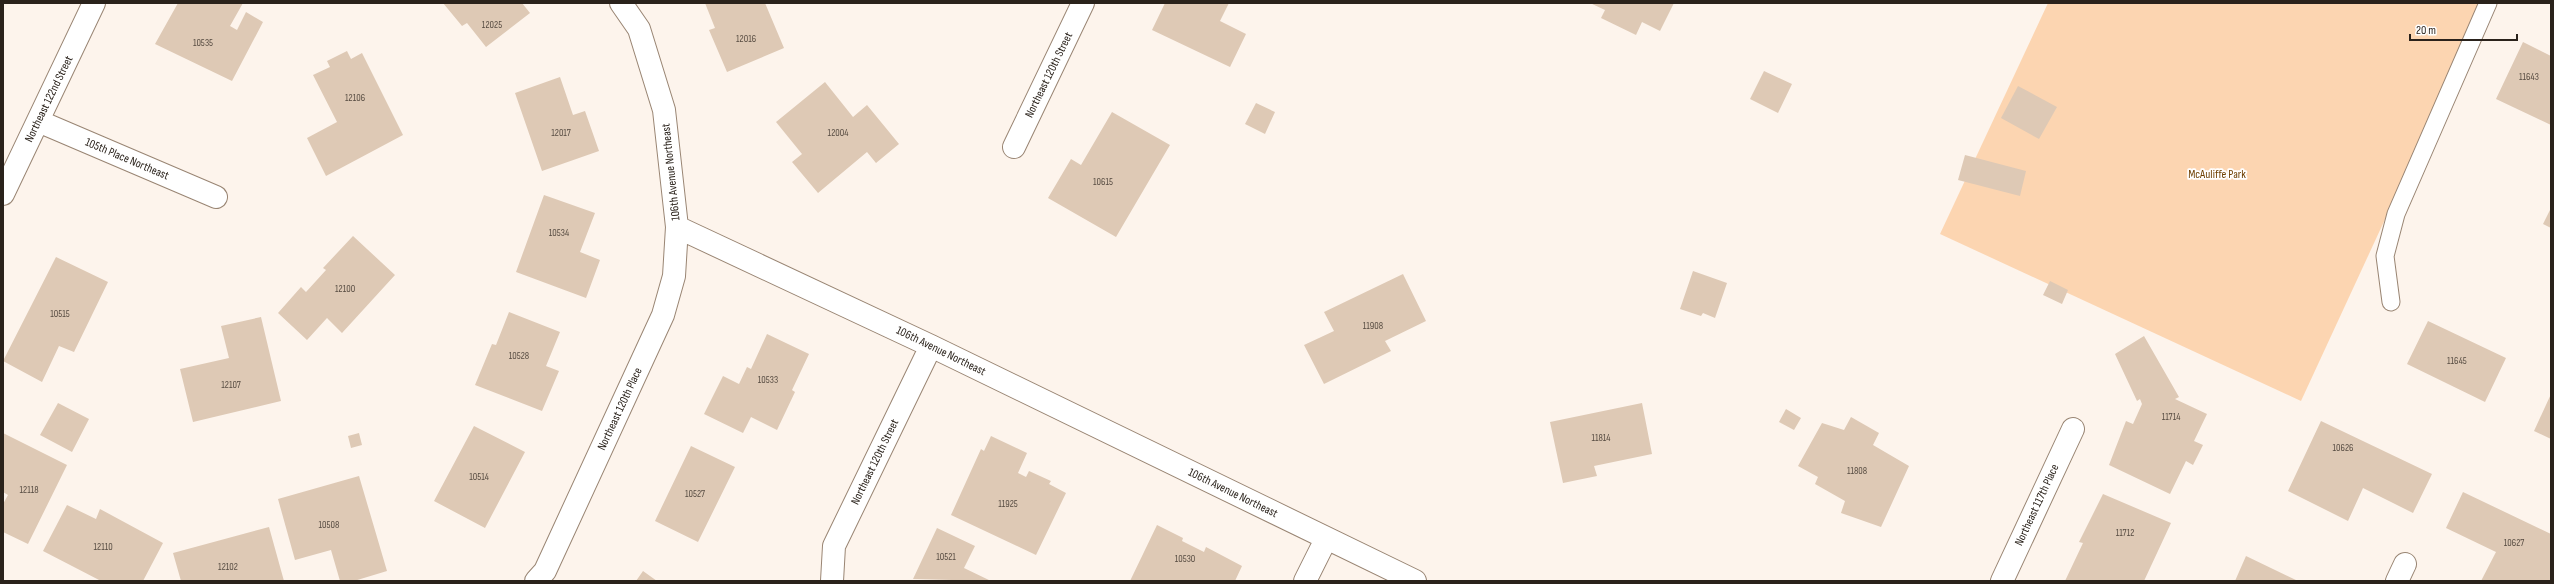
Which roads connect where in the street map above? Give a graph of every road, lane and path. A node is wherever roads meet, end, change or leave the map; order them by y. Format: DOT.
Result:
graph roads {
  1 [pos="94,3"];
  2 [pos="621,3"];
  3 [pos="1084,3"];
  4 [pos="2488,3"];
  5 [pos="38,121"];
  6 [pos="1014,147"];
  7 [pos="3,194"];
  8 [pos="216,197"];
  9 [pos="677,227"];
  10 [pos="2391,302"];
  11 [pos="931,346"];
  12 [pos="2073,429"];
  13 [pos="1326,539"];
  14 [pos="536,581"];
  15 [pos="832,581"];
  16 [pos="1305,581"];
  17 [pos="1415,581"];
  18 [pos="2002,581"];
  1 -- 5 [label="street, Northeast 122nd Street"];
  2 -- 9 [label="street, 106th Avenue Northeast"];
  3 -- 6 [label="street, Northeast 120th Street"];
  4 -- 10 [label="lane"];
  5 -- 7 [label="street, Northeast 122nd Street"];
  5 -- 8 [label="street, 105th Place Northeast"];
  9 -- 11 [label="street, 106th Avenue Northeast"];
  9 -- 14 [label="street, Northeast 120th Place"];
  11 -- 13 [label="street, 106th Avenue Northeast"];
  11 -- 15 [label="street, Northeast 120th Street"];
  12 -- 18 [label="street, Northeast 117th Place"];
  13 -- 16 [label="street"];
  13 -- 17 [label="street, 106th Avenue Northeast"];
}
